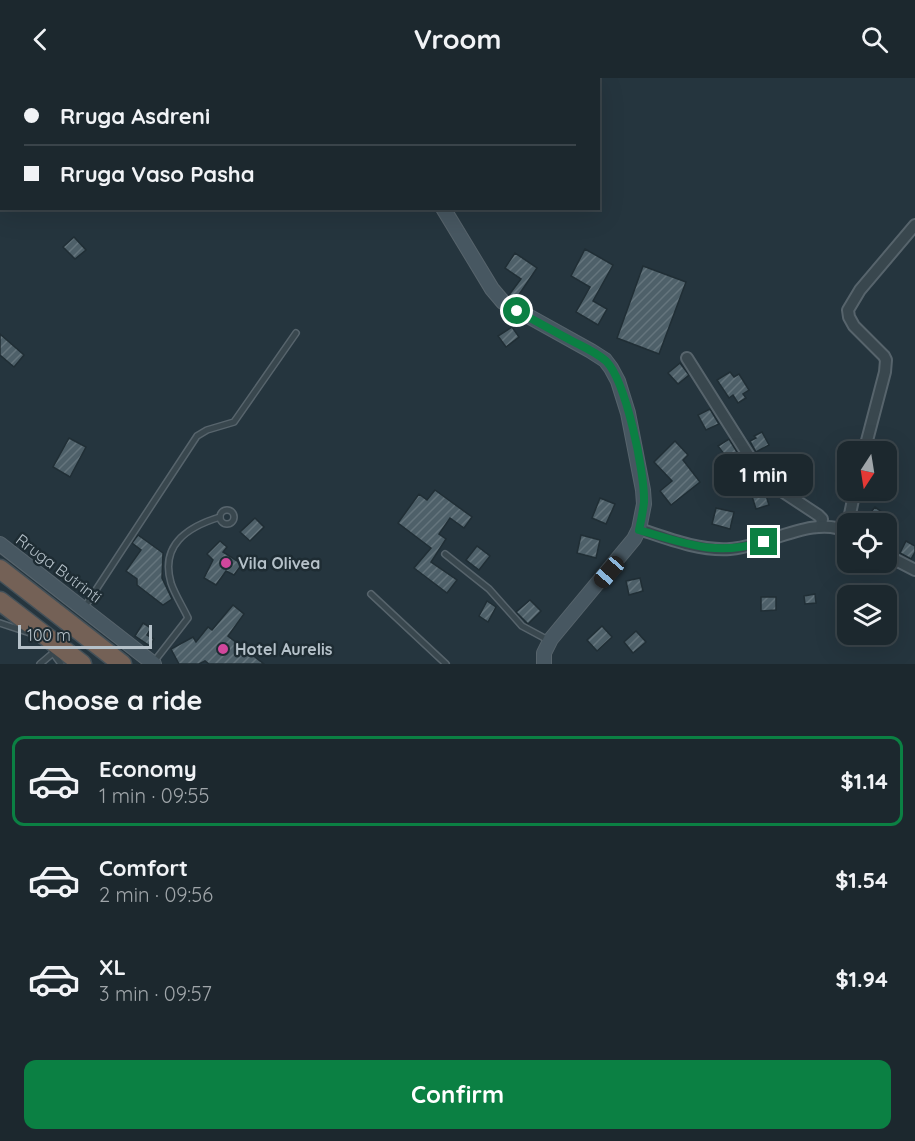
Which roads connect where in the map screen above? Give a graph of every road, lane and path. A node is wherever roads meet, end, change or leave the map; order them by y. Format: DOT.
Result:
graph roads {
  1 [pos="444,210"];
  2 [pos="915,225"];
  3 [pos="296,333"];
  4 [pos="687,358"];
  5 [pos="867,441"];
  6 [pos="220,517"];
  7 [pos="821,526"];
  8 [pos="837,529"];
  9 [pos="639,530"];
  10 [pos="0,544"];
  11 [pos="445,554"];
  12 [pos="897,561"];
  13 [pos="0,569"];
  14 [pos="915,570"];
  15 [pos="371,594"];
  16 [pos="0,601"];
  17 [pos="84,608"];
  18 [pos="0,623"];
  19 [pos="550,641"];
  20 [pos="51,646"];
  21 [pos="153,663"];
  22 [pos="40,664"];
  23 [pos="61,664"];
  24 [pos="82,664"];
  25 [pos="122,664"];
  26 [pos="446,664"];
  27 [pos="544,664"];
  1 -- 9 [label="street"];
  2 -- 5 [label="street"];
  3 -- 17 [label="lane"];
  4 -- 7 [label="street"];
  6 -- 21 [label="lane"];
  7 -- 8 [label="street"];
  7 -- 9 [label="street"];
  9 -- 19 [label="street"];
  10 -- 17 [label="street, Rruga Butrinti"];
  11 -- 19 [label="lane"];
  12 -- 14 [label="street"];
  13 -- 25 [label="highway"];
  15 -- 26 [label="lane"];
  16 -- 20 [label="highway"];
  17 -- 21 [label="street, Rruga Butrinti"];
  18 -- 20 [label="lane"];
  19 -- 27 [label="street"];
  20 -- 22 [label="lane"];
  20 -- 23 [label="lane"];
  20 -- 24 [label="highway"];
}
